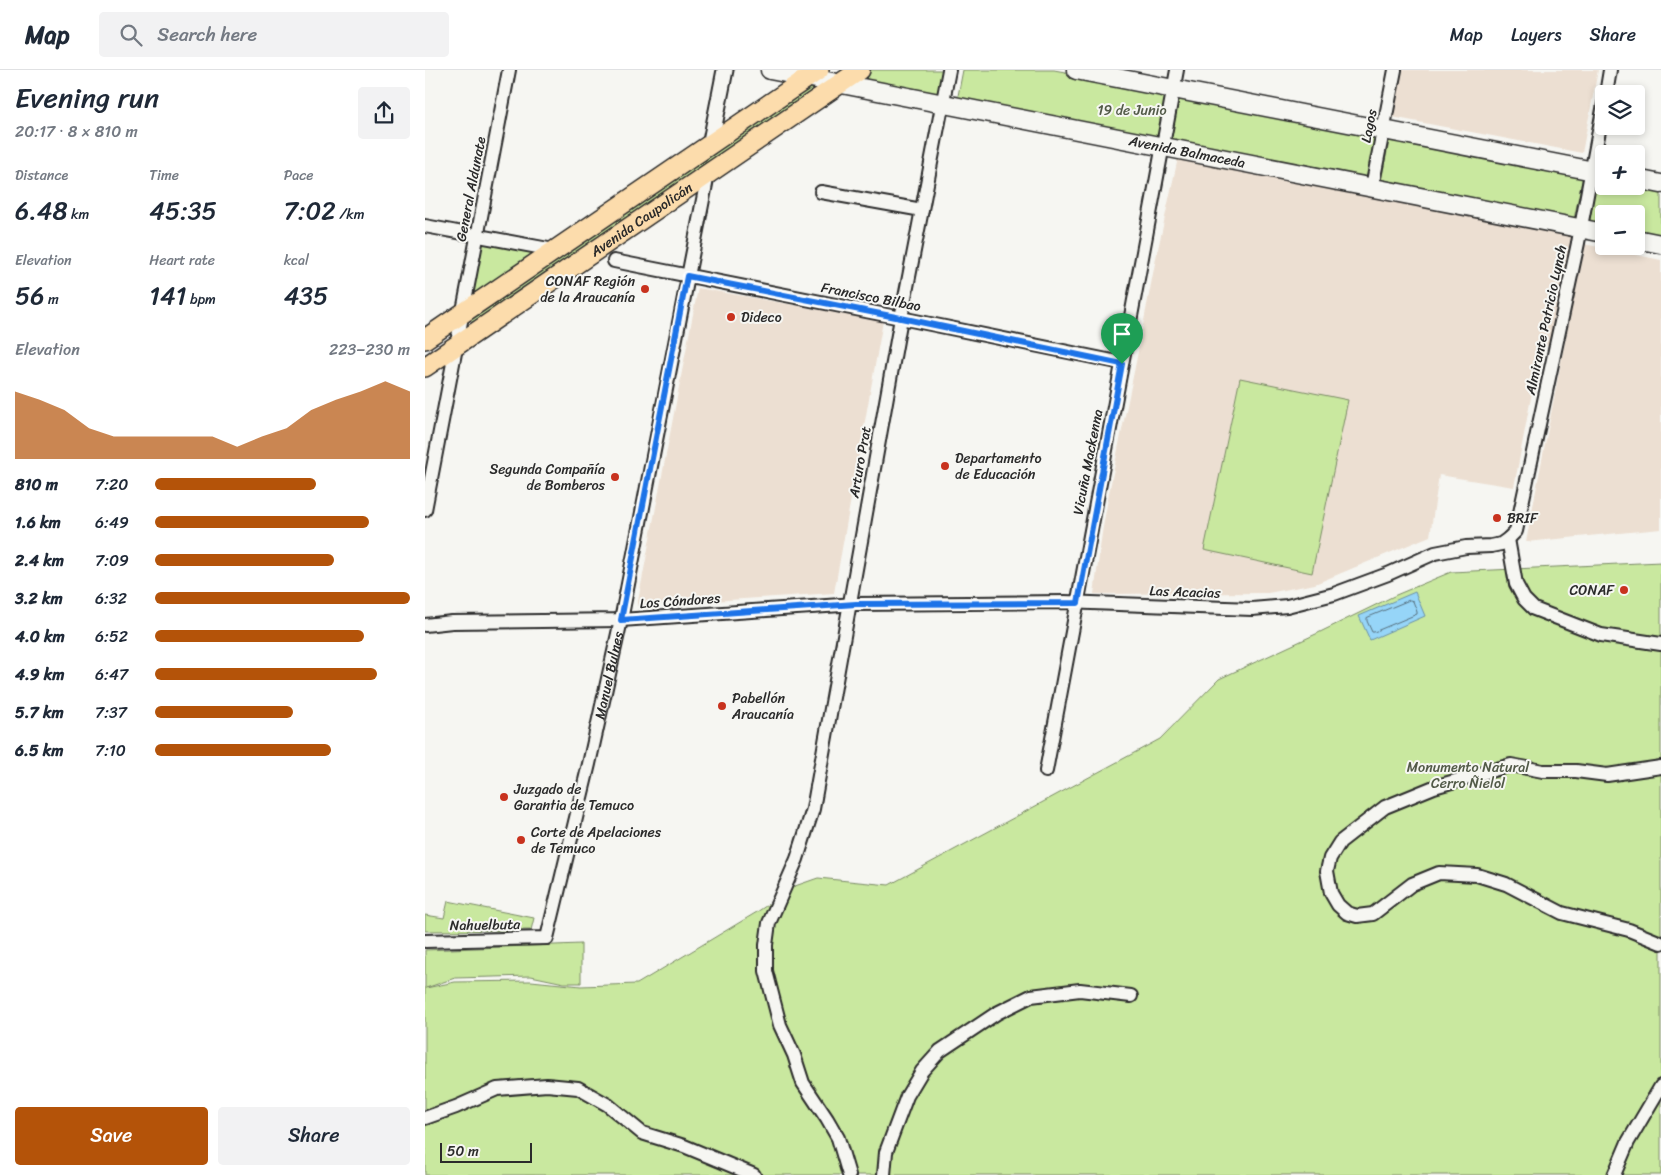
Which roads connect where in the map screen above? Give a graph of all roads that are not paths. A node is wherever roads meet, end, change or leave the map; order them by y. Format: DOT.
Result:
graph roads {
  1 [pos="509,70"];
  2 [pos="725,70"];
  3 [pos="770,70"];
  4 [pos="860,70"];
  5 [pos="949,70"];
  6 [pos="1076,70"];
  7 [pos="1177,70"];
  8 [pos="1395,70"];
  9 [pos="1610,70"];
  10 [pos="814,74"];
  11 [pos="840,84"];
  12 [pos="1608,85"];
  13 [pos="1173,88"];
  14 [pos="942,103"];
  15 [pos="1384,129"];
  16 [pos="709,146"];
  17 [pos="1163,146"];
  18 [pos="1595,171"];
  19 [pos="708,174"];
  20 [pos="1595,178"];
  21 [pos="1645,181"];
  22 [pos="1661,184"];
  23 [pos="689,186"];
  24 [pos="1372,187"];
  25 [pos="821,192"];
  26 [pos="922,210"];
  27 [pos="425,226"];
  28 [pos="1580,228"];
  29 [pos="1595,231"];
  30 [pos="478,235"];
  31 [pos="1645,241"];
  32 [pos="1661,244"];
  33 [pos="554,250"];
  34 [pos="614,261"];
  35 [pos="687,276"];
  36 [pos="462,313"];
  37 [pos="901,318"];
  38 [pos="477,332"];
  39 [pos="425,338"];
  40 [pos="455,348"];
  41 [pos="1122,364"];
  42 [pos="425,367"];
  43 [pos="425,510"];
  44 [pos="1508,539"];
  45 [pos="1078,603"];
  46 [pos="849,604"];
  47 [pos="425,616"];
  48 [pos="621,620"];
  49 [pos="452,622"];
  50 [pos="425,625"];
  51 [pos="1661,644"];
  52 [pos="1661,767"];
  53 [pos="1046,771"];
  54 [pos="547,938"];
  55 [pos="425,941"];
  56 [pos="1661,943"];
  57 [pos="1131,996"];
  58 [pos="1661,1086"];
  59 [pos="425,1118"];
  60 [pos="754,1175"];
  61 [pos="849,1175"];
  62 [pos="885,1175"];
  63 [pos="1614,1175"];
  1 -- 30 [label="street, General Aldunate"];
  2 -- 16 [label="street"];
  3 -- 10 [label="main road, Avenida Balmaceda"];
  4 -- 11 [label="main road, Avenida Caupolicán"];
  5 -- 14 [label="street, Arturo Prat"];
  6 -- 13 [label="main road"];
  7 -- 13 [label="street, Vicuña Mackenna"];
  8 -- 15 [label="street, Lagos"];
  9 -- 12 [label="street"];
  10 -- 11 [label="main road, Avenida Balmaceda"];
  10 -- 16 [label="main road, Avenida Caupolicán"];
  11 -- 14 [label="main road, Avenida Balmaceda"];
  11 -- 19 [label="main road, Avenida Caupolicán"];
  13 -- 15 [label="main road"];
  13 -- 17 [label="street, Vicuña Mackenna"];
  14 -- 17 [label="main road, Avenida Balmaceda"];
  14 -- 26 [label="street, Arturo Prat"];
  15 -- 18 [label="main road"];
  15 -- 24 [label="street, Lagos"];
  16 -- 23 [label="main road"];
  16 -- 33 [label="main road, Avenida Caupolicán"];
  17 -- 24 [label="main road, Avenida Balmaceda"];
  17 -- 41 [label="street, Vicuña Mackenna"];
  19 -- 23 [label="main road, Avenida Caupolicán"];
  19 -- 35 [label="street, Manuel Bulnes"];
  20 -- 28 [label="street, Almirante Patricio Lynch"];
  21 -- 22 [label="main road"];
  23 -- 38 [label="main road, Avenida Caupolicán"];
  24 -- 28 [label="main road, Avenida Balmaceda"];
  25 -- 26 [label="street"];
  26 -- 37 [label="street, Arturo Prat"];
  27 -- 30 [label="street"];
  28 -- 29 [label="main road, Avenida Balmaceda"];
  28 -- 44 [label="street, Almirante Patricio Lynch"];
  30 -- 33 [label="street"];
  30 -- 36 [label="street, General Aldunate"];
  31 -- 32 [label="main road"];
  33 -- 36 [label="main road, Avenida Caupolicán"];
  34 -- 35 [label="street, Francisco Bilbao"];
  35 -- 37 [label="street, Francisco Bilbao"];
  35 -- 48 [label="street, Manuel Bulnes"];
  36 -- 38 [label="street"];
  36 -- 39 [label="main road, Avenida Caupolicán"];
  36 -- 40 [label="street, General Aldunate"];
  37 -- 41 [label="street, Francisco Bilbao"];
  37 -- 46 [label="street, Arturo Prat"];
  38 -- 40 [label="main road, Avenida Caupolicán"];
  40 -- 42 [label="main road, Avenida Caupolicán"];
  40 -- 43 [label="street, General Aldunate"];
  41 -- 45 [label="street, Vicuña Mackenna"];
  44 -- 45 [label="street, Las Acacias"];
  44 -- 51 [label="street"];
  45 -- 46 [label="street, Las Acacias"];
  45 -- 53 [label="street, Vicuña Mackenna"];
  46 -- 48 [label="street, Los Cóndores"];
  46 -- 61 [label="street, Arturo Prat"];
  47 -- 49 [label="street, Los Cóndores"];
  48 -- 49 [label="street, Los Cóndores"];
  48 -- 54 [label="street, Manuel Bulnes"];
  49 -- 50 [label="street, Los Cóndores"];
  52 -- 56 [label="street"];
  54 -- 55 [label="street, Nahuelbuta"];
  57 -- 62 [label="street"];
  58 -- 63 [label="street"];
  59 -- 60 [label="street"];
}
